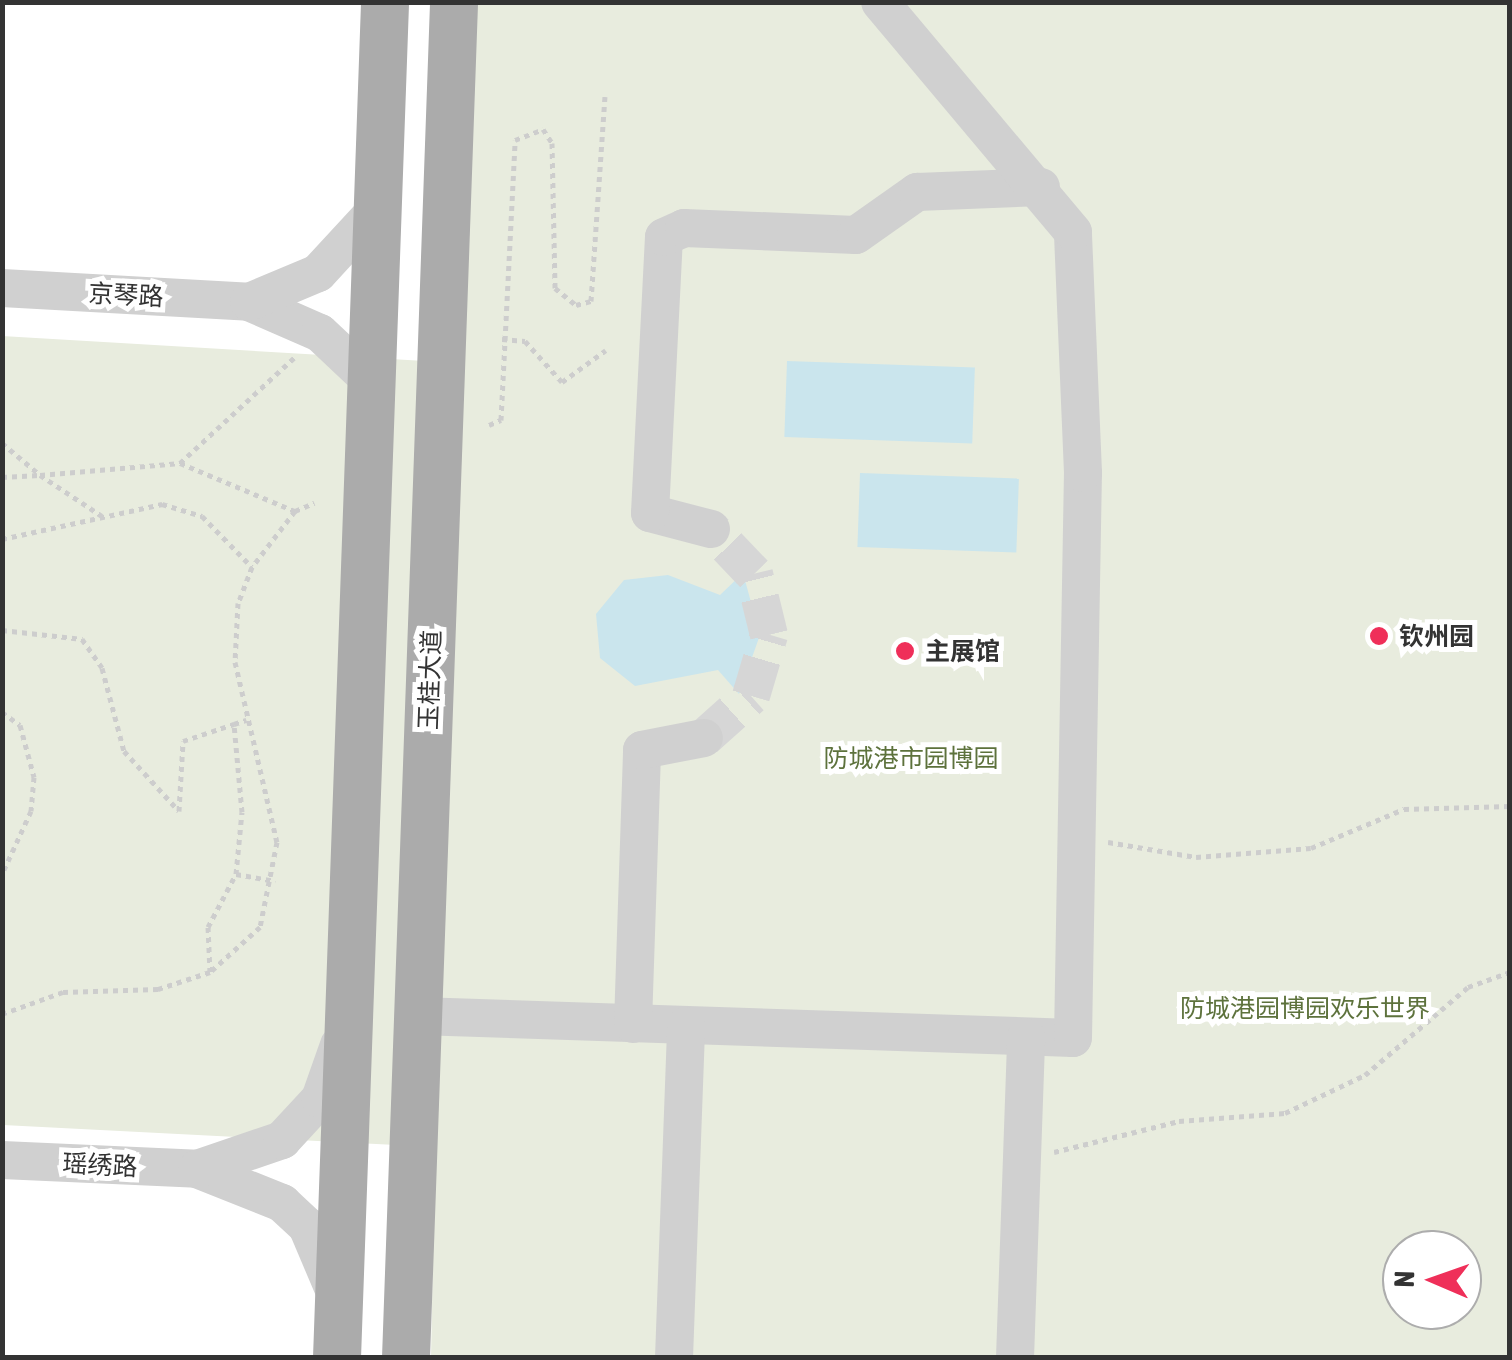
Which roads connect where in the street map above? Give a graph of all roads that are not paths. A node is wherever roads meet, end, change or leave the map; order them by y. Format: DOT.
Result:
graph roads {
  1 [pos="386,2"];
  2 [pos="454,2"];
  3 [pos="880,2"];
  4 [pos="1041,187"];
  5 [pos="378,208"];
  6 [pos="2,288"];
  7 [pos="249,302"];
  8 [pos="372,382"];
  9 [pos="710,529"];
  10 [pos="704,738"];
  11 [pos="418,1016"];
  12 [pos="349,1017"];
  13 [pos="632,1024"];
  14 [pos="686,1026"];
  15 [pos="1026,1037"];
  16 [pos="2,1160"];
  17 [pos="198,1169"];
  18 [pos="339,1302"];
  19 [pos="338,1358"];
  20 [pos="406,1358"];
  21 [pos="674,1358"];
  22 [pos="1016,1358"];
  1 -- 5 [label="main road"];
  2 -- 11 [label="main road, 玉桂大道"];
  3 -- 4 [label="street"];
  4 -- 9 [label="street"];
  4 -- 15 [label="street"];
  5 -- 7 [label="street"];
  5 -- 8 [label="main road"];
  6 -- 7 [label="street, 京琴路"];
  7 -- 8 [label="street"];
  8 -- 12 [label="main road"];
  10 -- 13 [label="street"];
  11 -- 12 [label="main road"];
  11 -- 13 [label="street"];
  11 -- 20 [label="main road, 玉桂大道"];
  12 -- 17 [label="street"];
  12 -- 18 [label="main road"];
  13 -- 14 [label="street"];
  14 -- 15 [label="street"];
  14 -- 21 [label="street"];
  15 -- 22 [label="street"];
  16 -- 17 [label="street, 瑶绣路"];
  17 -- 18 [label="street"];
  18 -- 19 [label="main road"];
}
